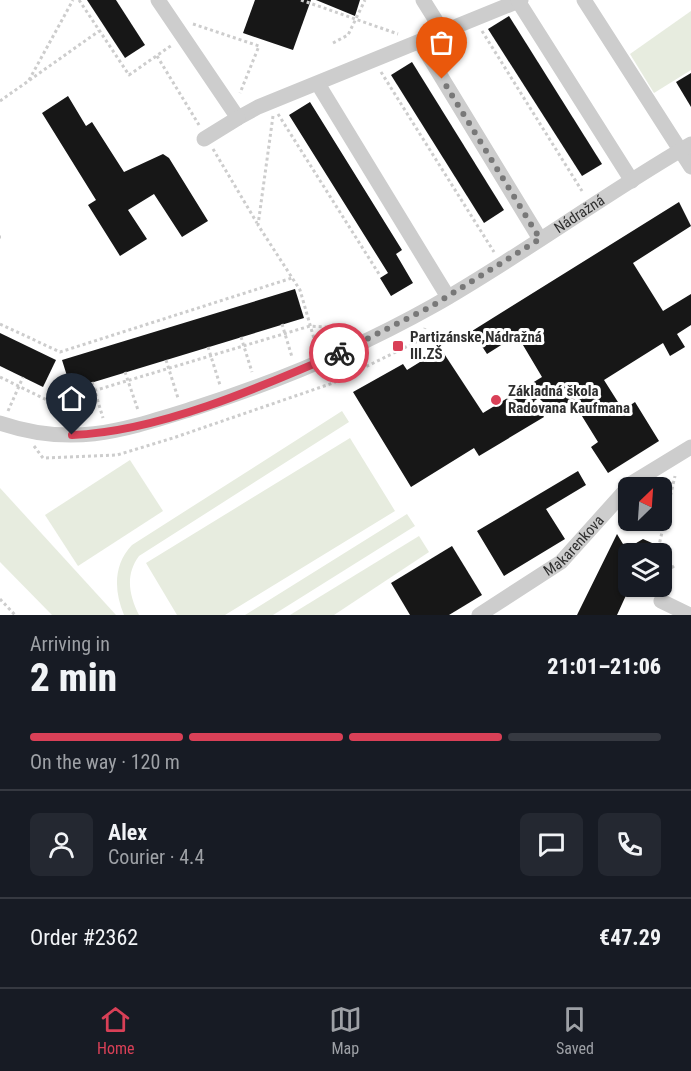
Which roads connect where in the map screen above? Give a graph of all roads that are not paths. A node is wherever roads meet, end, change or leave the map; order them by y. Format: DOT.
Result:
graph roads {
  1 [pos="423,0"];
  2 [pos="520,1"];
  3 [pos="589,2"];
  4 [pos="166,6"];
  5 [pos="443,32"];
  6 [pos="420,42"];
  7 [pos="318,84"];
  8 [pos="238,118"];
  9 [pos="204,136"];
  10 [pos="686,147"];
  11 [pos="691,167"];
  12 [pos="632,181"];
  13 [pos="540,239"];
  14 [pos="448,297"];
  15 [pos="3,419"];
  16 [pos="686,450"];
  17 [pos="654,597"];
  18 [pos="479,615"];
  19 [pos="690,615"];
  1 -- 5 [label="street"];
  2 -- 5 [label="street"];
  2 -- 12 [label="street"];
  3 -- 10 [label="street"];
  4 -- 8 [label="street"];
  5 -- 6 [label="street"];
  6 -- 7 [label="street"];
  6 -- 13 [label="street"];
  7 -- 8 [label="street"];
  7 -- 14 [label="street"];
  8 -- 9 [label="street"];
  10 -- 11 [label="street"];
  10 -- 12 [label="street, Nádražná"];
  12 -- 13 [label="street, Nádražná"];
  13 -- 14 [label="street, Nádražná"];
  14 -- 15 [label="street, Nádražná"];
  16 -- 18 [label="street, Makarenkova"];
  17 -- 19 [label="street"];
}
